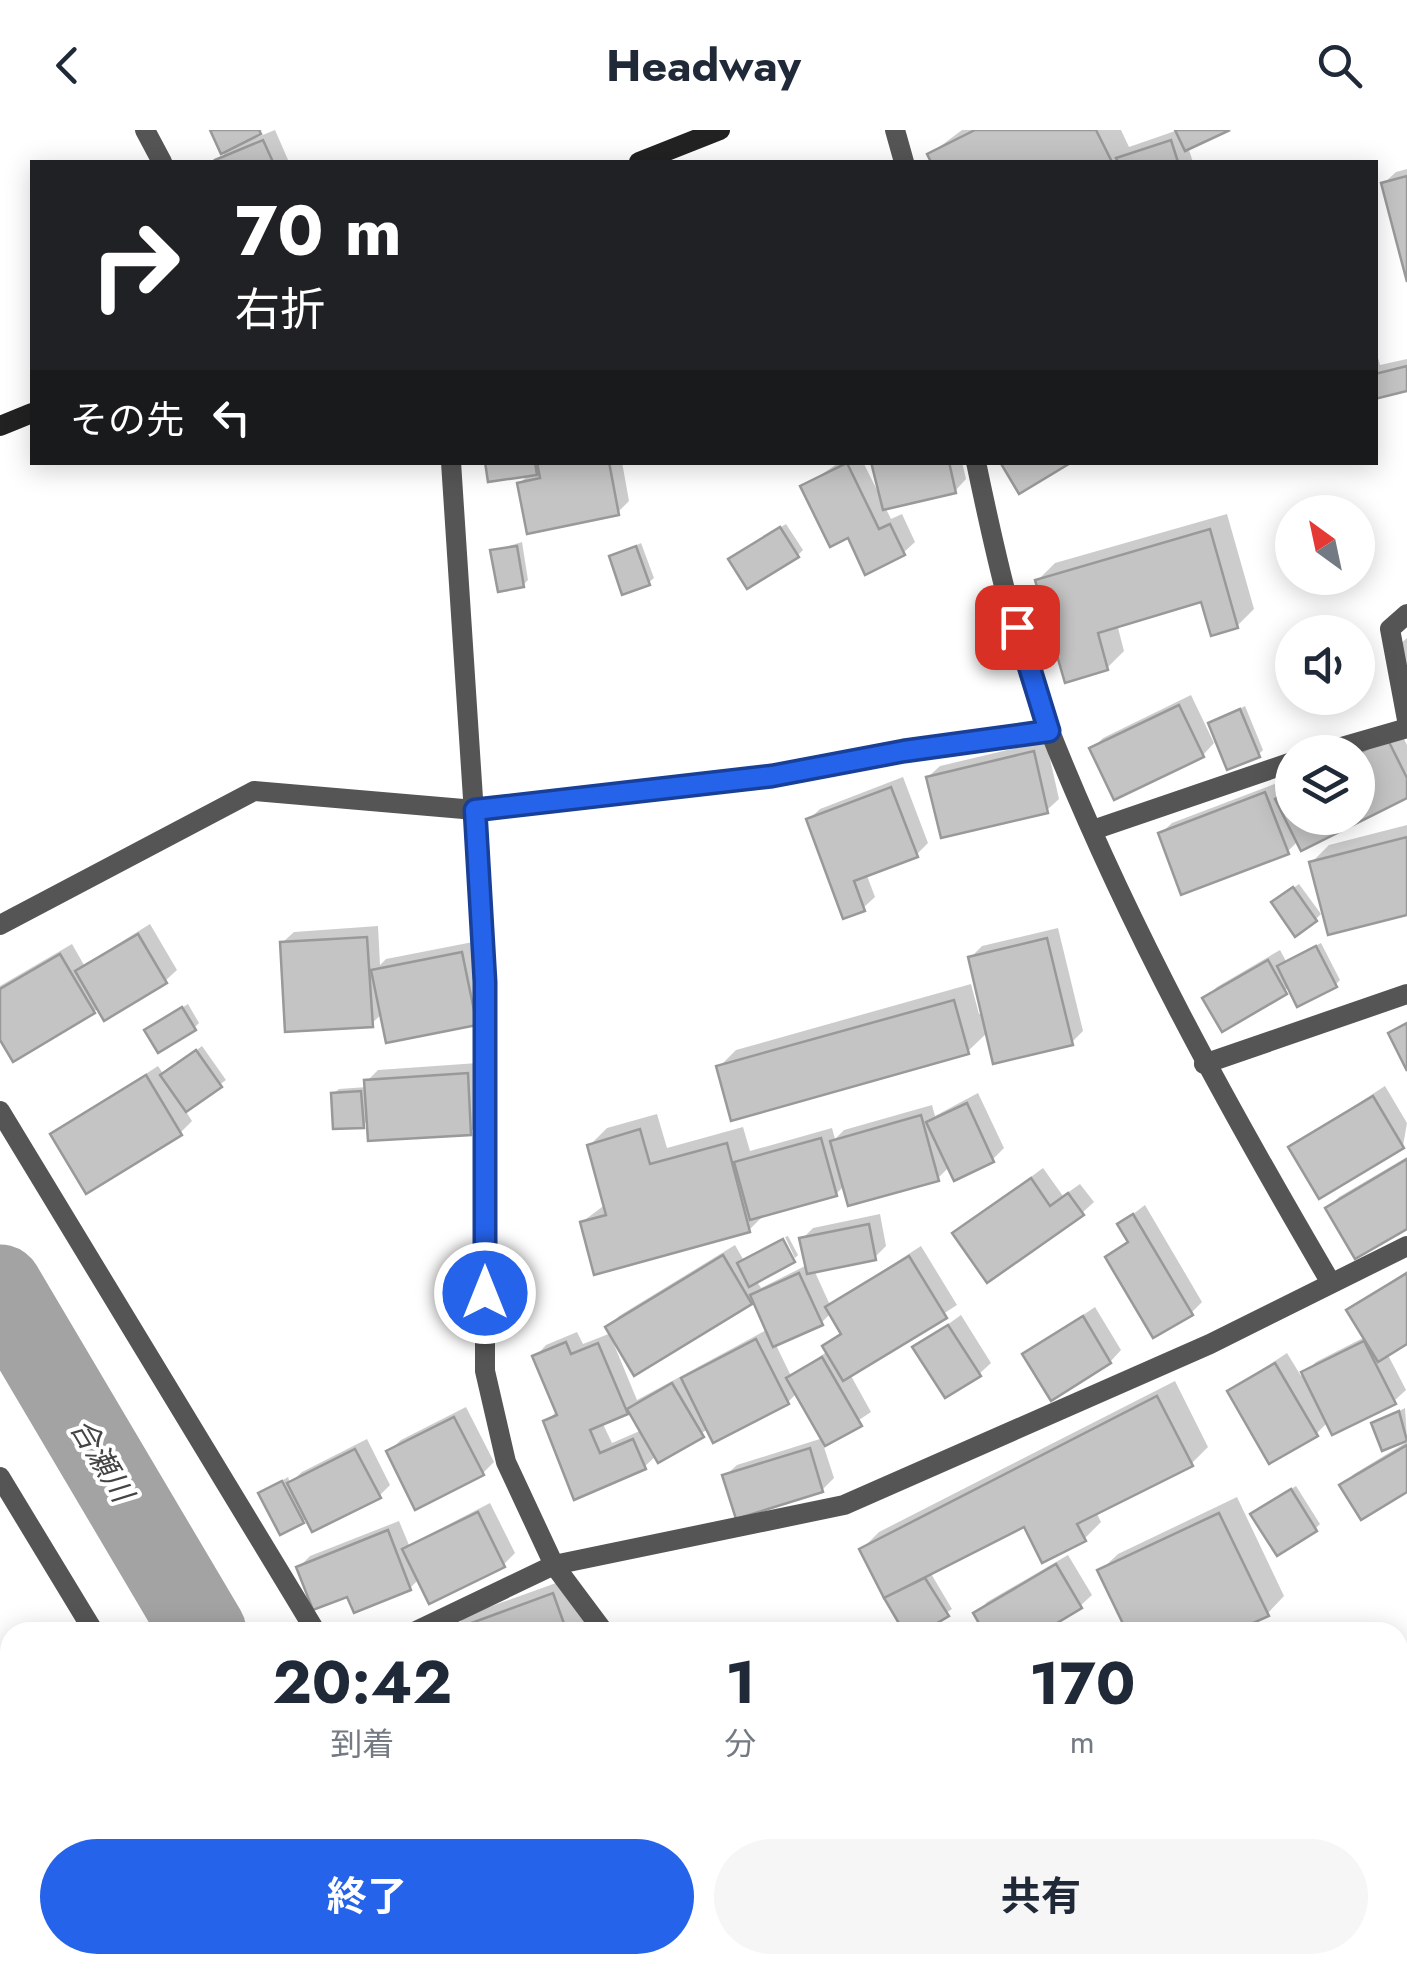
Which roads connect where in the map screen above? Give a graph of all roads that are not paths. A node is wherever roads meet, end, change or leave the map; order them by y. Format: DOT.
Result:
graph roads {
  1 [pos="146,130"];
  2 [pos="720,130"];
  3 [pos="895,130"];
  4 [pos="161,160"];
  5 [pos="644,160"];
  6 [pos="903,160"];
  7 [pos="30,414"];
  8 [pos="0,426"];
  9 [pos="451,465"];
  10 [pos="977,465"];
  11 [pos="1407,614"];
  12 [pos="1407,720"];
  13 [pos="1407,728"];
  14 [pos="1049,731"];
  15 [pos="1375,737"];
  16 [pos="1275,768"];
  17 [pos="475,810"];
  18 [pos="1092,830"];
  19 [pos="0,925"];
  20 [pos="1407,994"];
  21 [pos="1204,1064"];
  22 [pos="0,1111"];
  23 [pos="1407,1246"];
  24 [pos="1331,1283"];
  25 [pos="0,1477"];
  26 [pos="554,1565"];
  27 [pos="88,1622"];
  28 [pos="310,1622"];
  29 [pos="435,1622"];
  30 [pos="597,1622"];
  1 -- 4 [label="street"];
  2 -- 5 [label="main road"];
  3 -- 6 [label="street"];
  7 -- 8 [label="main road"];
  9 -- 17 [label="street"];
  10 -- 14 [label="street"];
  11 -- 12 [label="street"];
  13 -- 15 [label="street"];
  14 -- 17 [label="street"];
  14 -- 18 [label="street"];
  16 -- 18 [label="street"];
  17 -- 19 [label="street"];
  17 -- 26 [label="street"];
  18 -- 21 [label="street"];
  20 -- 21 [label="street"];
  21 -- 24 [label="street"];
  22 -- 28 [label="street"];
  23 -- 24 [label="street"];
  24 -- 26 [label="street"];
  25 -- 27 [label="street"];
  26 -- 29 [label="street"];
  26 -- 30 [label="street"];
}
